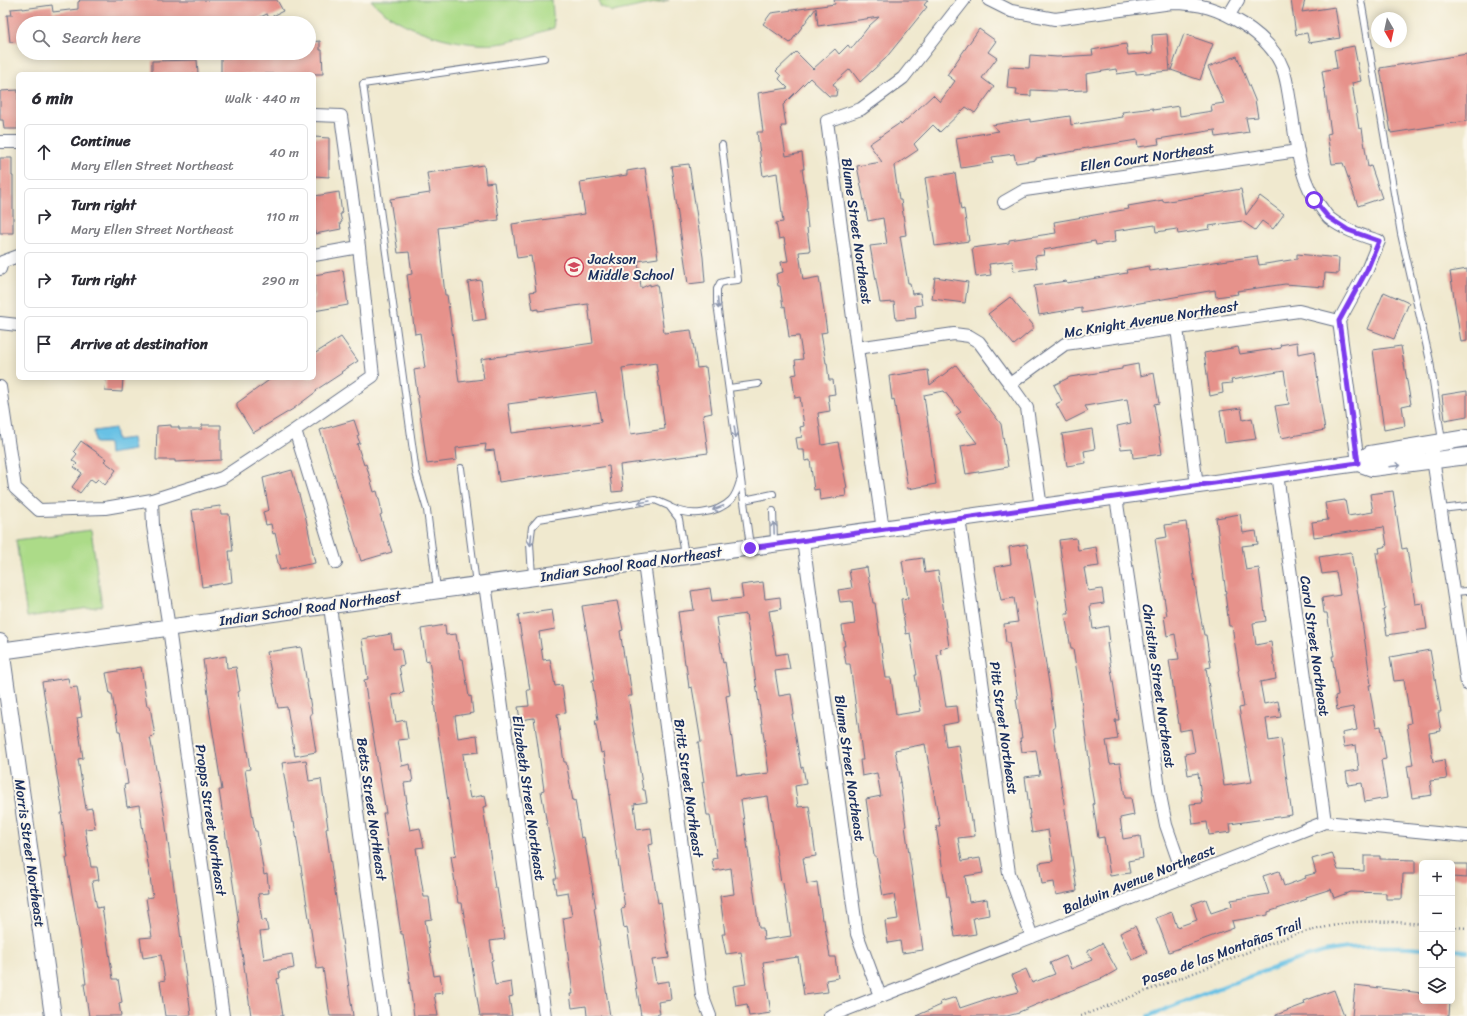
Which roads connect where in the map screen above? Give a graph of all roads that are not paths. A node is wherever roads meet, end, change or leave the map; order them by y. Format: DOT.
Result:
graph roads {
  1 [pos="964,0"];
  2 [pos="989,0"];
  3 [pos="1238,0"];
  4 [pos="1361,0"];
  5 [pos="1112,6"];
  6 [pos="1229,15"];
  7 [pos="544,58"];
  8 [pos="316,115"];
  9 [pos="0,142"];
  10 [pos="16,142"];
  11 [pos="722,145"];
  12 [pos="1298,151"];
  13 [pos="1004,202"];
  14 [pos="359,248"];
  15 [pos="316,255"];
  16 [pos="16,257"];
  17 [pos="0,270"];
  18 [pos="1339,321"];
  19 [pos="0,324"];
  20 [pos="16,325"];
  21 [pos="1177,328"];
  22 [pos="857,348"];
  23 [pos="758,384"];
  24 [pos="1010,384"];
  25 [pos="0,387"];
  26 [pos="729,388"];
  27 [pos="295,430"];
  28 [pos="1467,438"];
  29 [pos="1437,443"];
  30 [pos="1467,456"];
  31 [pos="1433,461"];
  32 [pos="1358,463"];
  33 [pos="462,468"];
  34 [pos="1277,474"];
  35 [pos="741,479"];
  36 [pos="1197,486"];
  37 [pos="773,494"];
  38 [pos="1116,497"];
  39 [pos="152,500"];
  40 [pos="744,500"];
  41 [pos="669,506"];
  42 [pos="1467,506"];
  43 [pos="1041,508"];
  44 [pos="1441,509"];
  45 [pos="773,511"];
  46 [pos="959,518"];
  47 [pos="883,530"];
  48 [pos="803,540"];
  49 [pos="774,544"];
  50 [pos="750,548"];
  51 [pos="685,557"];
  52 [pos="336,563"];
  53 [pos="644,563"];
  54 [pos="532,578"];
  55 [pos="480,585"];
  56 [pos="437,591"];
  57 [pos="1467,591"];
  58 [pos="1454,592"];
  59 [pos="330,606"];
  60 [pos="169,628"];
  61 [pos="0,648"];
  62 [pos="1467,684"];
  63 [pos="1325,822"];
  64 [pos="1467,836"];
  65 [pos="1184,877"];
  66 [pos="1032,937"];
  67 [pos="880,996"];
  68 [pos="53,1016"];
  69 [pos="223,1016"];
  70 [pos="384,1016"];
  71 [pos="545,1016"];
  72 [pos="710,1016"];
  73 [pos="830,1016"];
  1 -- 22 [label="street, Blume Street Northeast"];
  2 -- 5 [label="street"];
  3 -- 6 [label="street"];
  4 -- 29 [label="lane"];
  5 -- 6 [label="street"];
  6 -- 12 [label="street"];
  7 -- 56 [label="lane"];
  8 -- 14 [label="street"];
  9 -- 10 [label="street"];
  11 -- 26 [label="lane, one-way"];
  12 -- 13 [label="street, Ellen Court Northeast"];
  12 -- 18 [label="street"];
  14 -- 15 [label="street"];
  14 -- 27 [label="street"];
  16 -- 17 [label="street"];
  18 -- 21 [label="street, Mc Knight Avenue Northeast"];
  18 -- 32 [label="street"];
  19 -- 20 [label="street"];
  21 -- 24 [label="street, Mc Knight Avenue Northeast"];
  21 -- 36 [label="street"];
  22 -- 24 [label="street"];
  22 -- 47 [label="street, Blume Street Northeast"];
  23 -- 26 [label="lane"];
  24 -- 43 [label="street"];
  25 -- 39 [label="street"];
  26 -- 35 [label="lane, one-way"];
  27 -- 39 [label="street"];
  27 -- 52 [label="street"];
  28 -- 29 [label="street, Indian School Road Northeast"];
  29 -- 31 [label="street"];
  29 -- 32 [label="street, Indian School Road Northeast"];
  30 -- 31 [label="street, Indian School Road Northeast"];
  32 -- 31 [label="street, Indian School Road Northeast, one-way"];
  31 -- 44 [label="street"];
  32 -- 34 [label="street, Indian School Road Northeast"];
  33 -- 55 [label="lane"];
  34 -- 36 [label="street, Indian School Road Northeast"];
  34 -- 63 [label="street, Carol Street Northeast"];
  35 -- 40 [label="lane"];
  35 -- 41 [label="lane, one-way"];
  36 -- 38 [label="street, Indian School Road Northeast"];
  37 -- 40 [label="lane"];
  38 -- 43 [label="street, Indian School Road Northeast"];
  38 -- 65 [label="street, Christine Street Northeast"];
  39 -- 60 [label="street, Propps Street Northeast"];
  40 -- 50 [label="lane"];
  41 -- 51 [label="lane"];
  41 -- 54 [label="lane, one-way"];
  42 -- 44 [label="lane"];
  43 -- 46 [label="street, Indian School Road Northeast"];
  44 -- 58 [label="street"];
  49 -- 45 [label="lane, one-way"];
  46 -- 47 [label="street, Indian School Road Northeast"];
  46 -- 66 [label="street, Pitt Street Northeast"];
  47 -- 48 [label="street, Indian School Road Northeast"];
  48 -- 49 [label="street, Indian School Road Northeast"];
  48 -- 67 [label="street, Blume Street Northeast"];
  49 -- 50 [label="street, Indian School Road Northeast"];
  50 -- 51 [label="street, Indian School Road Northeast"];
  51 -- 53 [label="street, Indian School Road Northeast"];
  53 -- 54 [label="street, Indian School Road Northeast"];
  53 -- 72 [label="street, Britt Street Northeast"];
  54 -- 55 [label="street, Indian School Road Northeast"];
  55 -- 56 [label="street, Indian School Road Northeast"];
  55 -- 71 [label="street, Elizabeth Street Northeast"];
  56 -- 59 [label="street, Indian School Road Northeast"];
  57 -- 58 [label="lane"];
  58 -- 62 [label="street"];
  59 -- 60 [label="street, Indian School Road Northeast"];
  59 -- 70 [label="street, Betts Street Northeast"];
  60 -- 61 [label="street, Indian School Road Northeast"];
  60 -- 69 [label="street, Propps Street Northeast"];
  61 -- 68 [label="street, Morris Street Northeast"];
  63 -- 64 [label="street, Baldwin Avenue Northeast"];
  63 -- 65 [label="street, Baldwin Avenue Northeast"];
  65 -- 66 [label="street, Baldwin Avenue Northeast"];
  66 -- 67 [label="street, Baldwin Avenue Northeast"];
  67 -- 73 [label="street, Baldwin Avenue Northeast"];
}
